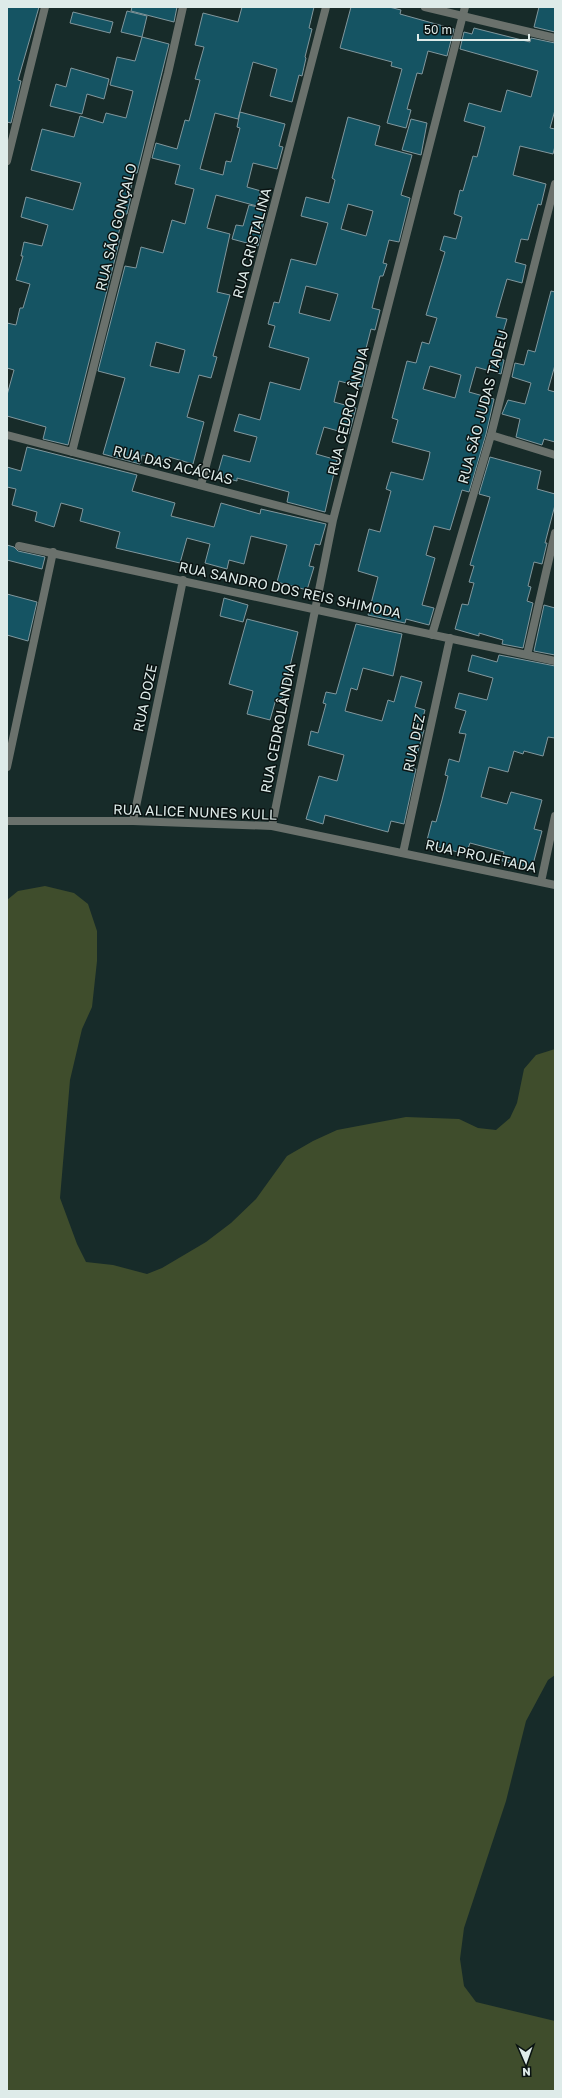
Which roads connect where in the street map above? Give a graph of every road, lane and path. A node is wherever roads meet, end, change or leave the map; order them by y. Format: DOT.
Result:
graph roads {
  1 [pos="45,7"];
  2 [pos="183,7"];
  3 [pos="326,7"];
  4 [pos="425,7"];
  5 [pos="465,7"];
  6 [pos="463,16"];
  7 [pos="555,38"];
  8 [pos="7,161"];
  9 [pos="555,184"];
  10 [pos="7,435"];
  11 [pos="491,435"];
  12 [pos="72,452"];
  13 [pos="555,455"];
  14 [pos="201,485"];
  15 [pos="334,520"];
  16 [pos="555,533"];
  17 [pos="19,546"];
  18 [pos="53,552"];
  19 [pos="182,580"];
  20 [pos="315,609"];
  21 [pos="432,635"];
  22 [pos="450,638"];
  23 [pos="527,655"];
  24 [pos="555,661"];
  25 [pos="7,766"];
  26 [pos="555,816"];
  27 [pos="7,821"];
  28 [pos="133,821"];
  29 [pos="272,826"];
  30 [pos="402,853"];
  31 [pos="541,882"];
  32 [pos="555,885"];
  1 -- 8 [label="street"];
  2 -- 12 [label="street, RUA SÃO GONÇALO"];
  3 -- 14 [label="street, RUA CRISTALINA"];
  4 -- 6 [label="street"];
  5 -- 6 [label="street, RUA CEDROLÂNDIA"];
  6 -- 7 [label="street"];
  6 -- 15 [label="street, RUA CEDROLÂNDIA"];
  9 -- 11 [label="street, RUA SÃO JUDAS TADEU"];
  10 -- 12 [label="street, RUA DAS ACÁCIAS"];
  11 -- 13 [label="street"];
  11 -- 21 [label="street, RUA SÃO JUDAS TADEU"];
  12 -- 14 [label="street, RUA DAS ACÁCIAS"];
  14 -- 15 [label="street, RUA DAS ACÁCIAS"];
  15 -- 20 [label="street, RUA CEDROLÂNDIA"];
  16 -- 23 [label="street"];
  17 -- 18 [label="street, RUA SANDRO DOS REIS SHIMODA"];
  18 -- 19 [label="street, RUA SANDRO DOS REIS SHIMODA"];
  18 -- 25 [label="street"];
  19 -- 20 [label="street, RUA SANDRO DOS REIS SHIMODA"];
  19 -- 28 [label="street, RUA DOZE"];
  20 -- 21 [label="street, RUA SANDRO DOS REIS SHIMODA"];
  20 -- 29 [label="street, RUA CEDROLÂNDIA"];
  21 -- 22 [label="street, RUA SANDRO DOS REIS SHIMODA"];
  22 -- 23 [label="street, RUA SANDRO DOS REIS SHIMODA"];
  22 -- 30 [label="street, RUA DEZ"];
  23 -- 24 [label="street, RUA SANDRO DOS REIS SHIMODA"];
  26 -- 31 [label="street"];
  27 -- 28 [label="street, RUA ALICE NUNES KULL"];
  28 -- 29 [label="street, RUA ALICE NUNES KULL"];
  29 -- 30 [label="street, RUA ALICE NUNES KULL"];
  30 -- 31 [label="street, RUA PROJETADA"];
  31 -- 32 [label="street, RUA PROJETADA"];
}
